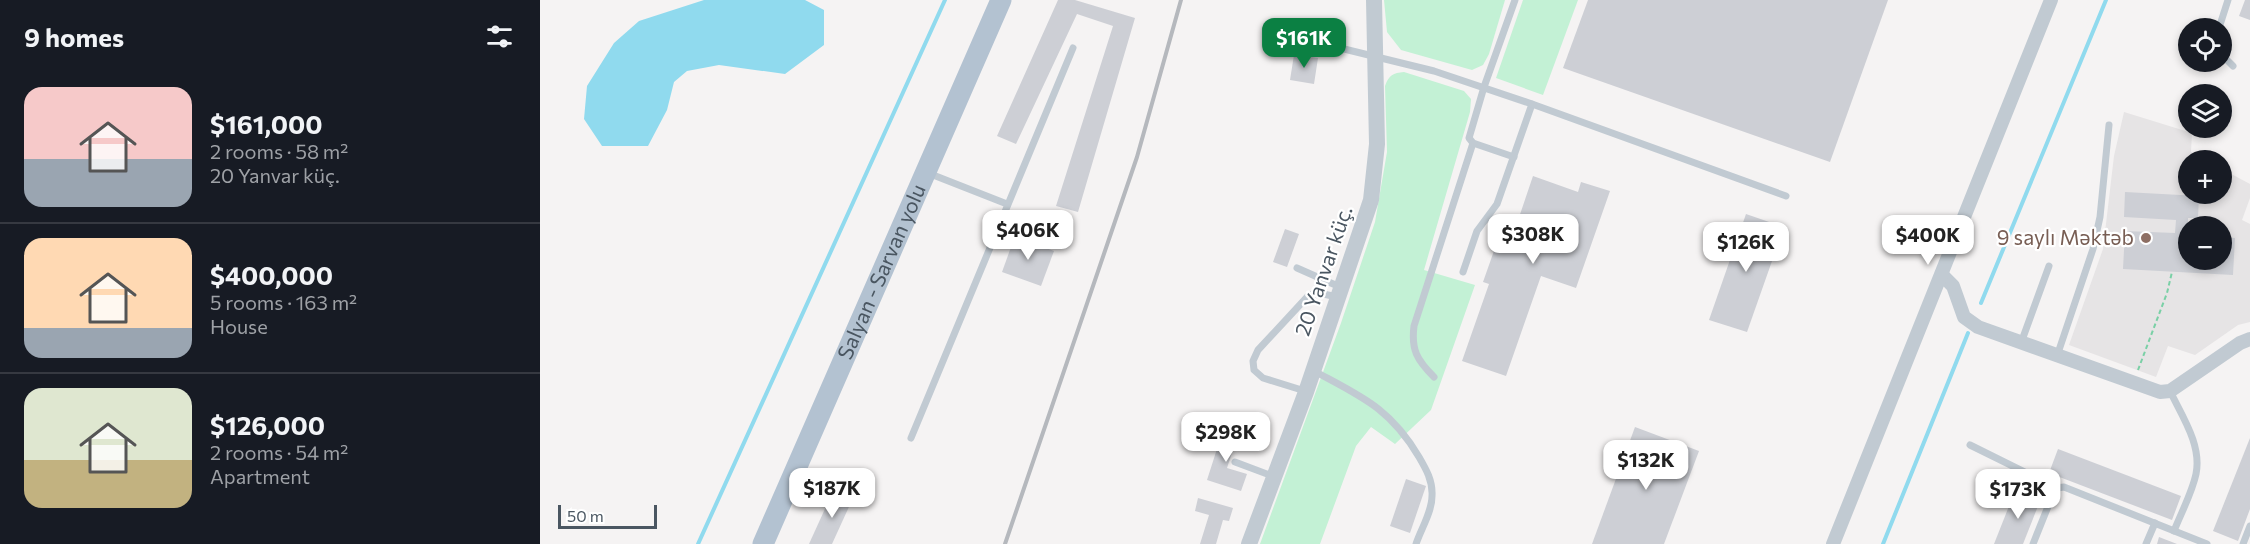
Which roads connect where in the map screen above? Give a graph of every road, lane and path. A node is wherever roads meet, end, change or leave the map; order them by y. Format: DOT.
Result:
graph roads {
  1 [pos="1001,0"];
  2 [pos="1374,0"];
  3 [pos="1515,0"];
  4 [pos="2051,0"];
  5 [pos="2228,0"];
  6 [pos="2222,18"];
  7 [pos="1287,35"];
  8 [pos="1073,48"];
  9 [pos="1375,56"];
  10 [pos="1484,87"];
  11 [pos="1532,104"];
  12 [pos="2109,125"];
  13 [pos="1473,143"];
  14 [pos="1514,157"];
  15 [pos="926,172"];
  16 [pos="1786,196"];
  17 [pos="1007,204"];
  18 [pos="2049,266"];
  19 [pos="1297,268"];
  20 [pos="1463,272"];
  21 [pos="2172,272"];
  22 [pos="1942,275"];
  23 [pos="1341,292"];
  24 [pos="2250,339"];
  25 [pos="2021,343"];
  26 [pos="2057,356"];
  27 [pos="1314,371"];
  28 [pos="1434,376"];
  29 [pos="2132,384"];
  30 [pos="1306,392"];
  31 [pos="2170,392"];
  32 [pos="911,438"];
  33 [pos="1970,446"];
  34 [pos="1235,462"];
  35 [pos="1275,477"];
  36 [pos="2057,488"];
  37 [pos="2155,523"];
  38 [pos="2250,526"];
  39 [pos="2174,531"];
  40 [pos="763,544"];
  41 [pos="1250,544"];
  42 [pos="1416,544"];
  43 [pos="1833,544"];
  44 [pos="2033,544"];
  45 [pos="2146,544"];
  46 [pos="2207,544"];
  47 [pos="2243,544"];
  1 -- 15 [label="main road, Salyan - Sarvan yolu"];
  2 -- 9 [label="street, 20 Yanvar küç."];
  3 -- 10 [label="lane"];
  4 -- 22 [label="street"];
  5 -- 6 [label="lane"];
  7 -- 9 [label="lane"];
  8 -- 17 [label="lane"];
  9 -- 10 [label="lane"];
  9 -- 23 [label="street, 20 Yanvar küç."];
  10 -- 11 [label="lane"];
  10 -- 13 [label="lane"];
  11 -- 14 [label="lane"];
  11 -- 16 [label="lane"];
  12 -- 26 [label="lane"];
  13 -- 14 [label="lane"];
  13 -- 28 [label="lane"];
  14 -- 20 [label="lane"];
  15 -- 17 [label="lane"];
  15 -- 40 [label="main road, Salyan - Sarvan yolu"];
  17 -- 32 [label="lane"];
  18 -- 25 [label="lane"];
  19 -- 23 [label="lane"];
  21 -- 29 [label="path"];
  22 -- 25 [label="street"];
  22 -- 43 [label="street"];
  23 -- 27 [label="street, 20 Yanvar küç."];
  23 -- 30 [label="lane"];
  24 -- 31 [label="street"];
  25 -- 26 [label="street"];
  26 -- 29 [label="street"];
  27 -- 30 [label="street, 20 Yanvar küç."];
  27 -- 42 [label="lane"];
  29 -- 31 [label="street"];
  30 -- 35 [label="street, 20 Yanvar küç."];
  31 -- 39 [label="lane"];
  33 -- 36 [label="lane"];
  34 -- 35 [label="lane"];
  35 -- 41 [label="street, 20 Yanvar küç."];
  36 -- 37 [label="lane"];
  36 -- 44 [label="lane"];
  37 -- 39 [label="lane"];
  37 -- 45 [label="lane"];
  38 -- 47 [label="lane"];
  39 -- 46 [label="lane"];
}
